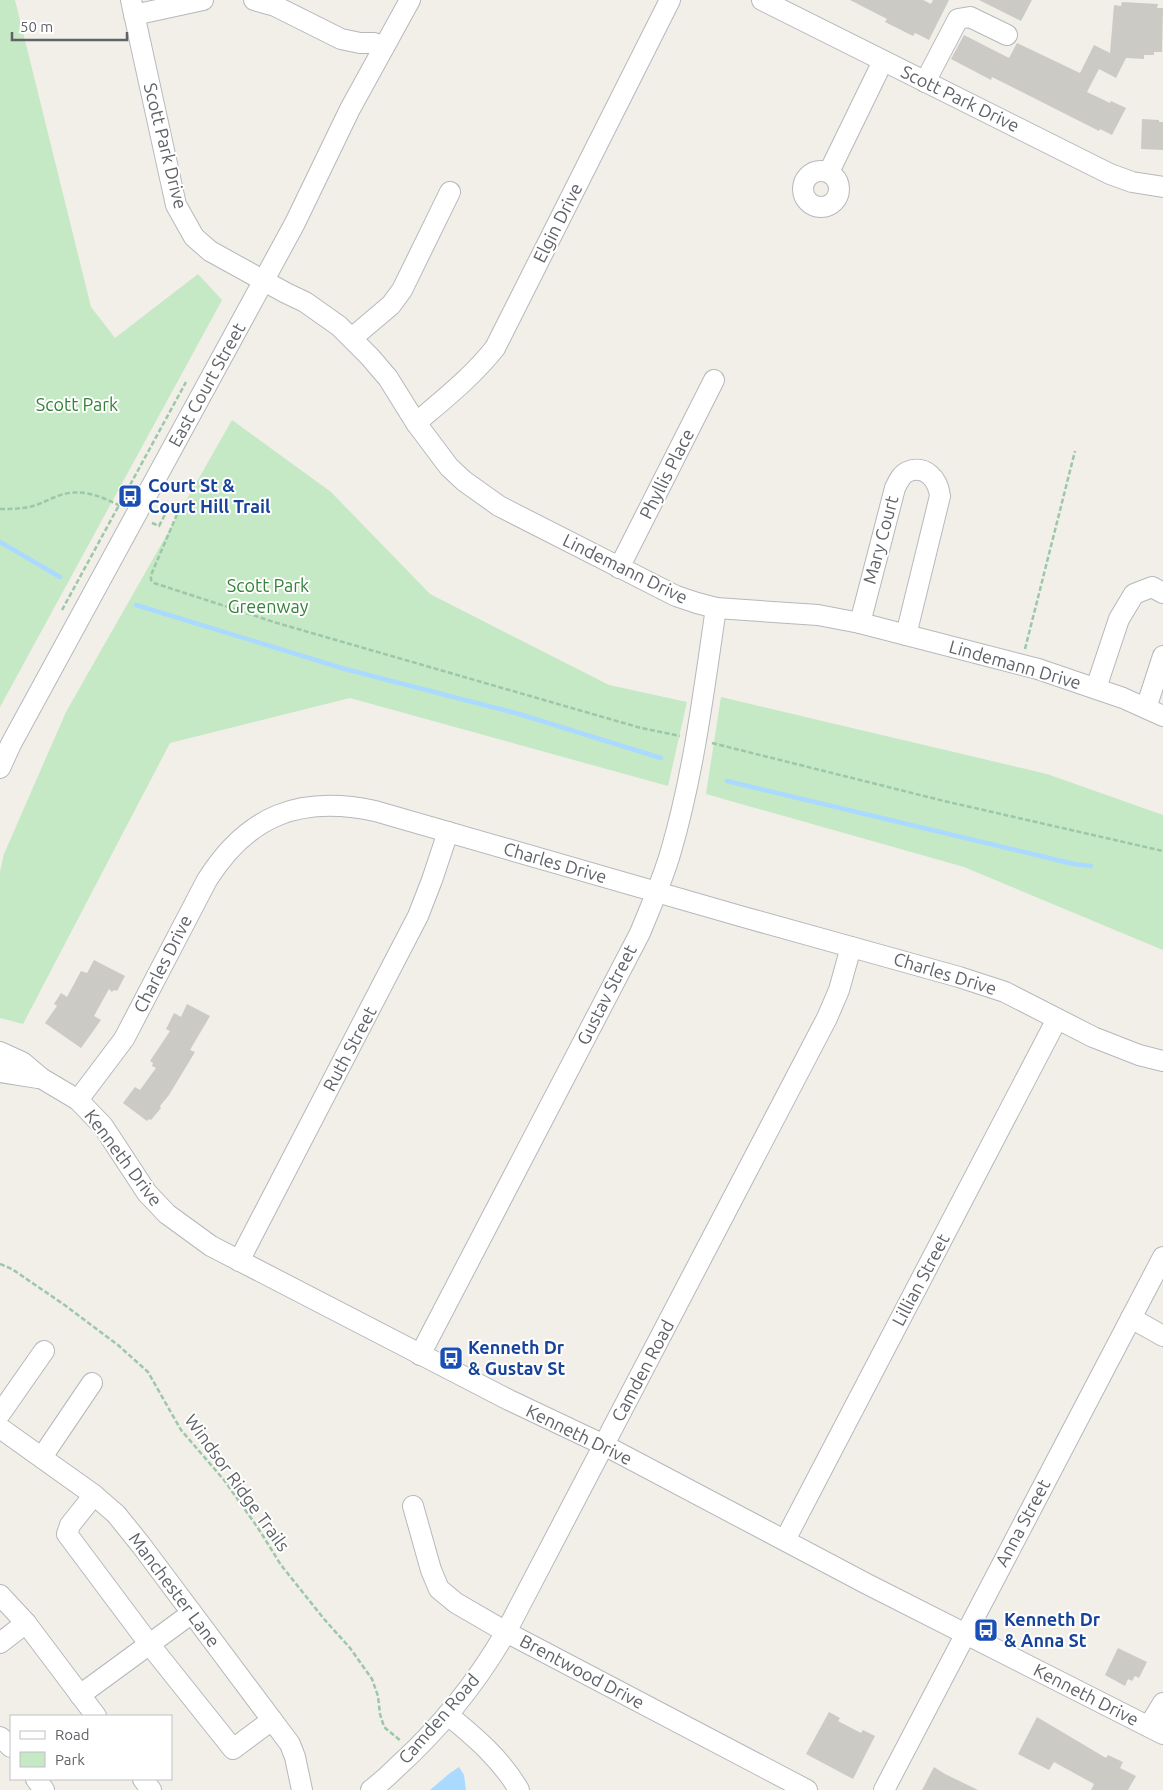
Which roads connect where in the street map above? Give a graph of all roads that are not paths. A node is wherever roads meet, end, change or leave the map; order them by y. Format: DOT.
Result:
graph roads {
  1 [pos="203,0"];
  2 [pos="254,0"];
  3 [pos="410,0"];
  4 [pos="670,0"];
  5 [pos="762,0"];
  6 [pos="133,7"];
  7 [pos="1007,35"];
  8 [pos="384,47"];
  9 [pos="883,61"];
  10 [pos="926,82"];
  11 [pos="829,172"];
  12 [pos="1163,186"];
  13 [pos="450,192"];
  14 [pos="264,280"];
  15 [pos="352,338"];
  16 [pos="714,380"];
  17 [pos="416,422"];
  18 [pos="619,568"];
  19 [pos="1163,593"];
  20 [pos="716,608"];
  21 [pos="860,623"];
  22 [pos="906,635"];
  23 [pos="1163,656"];
  24 [pos="1096,688"];
  25 [pos="1154,712"];
  26 [pos="0,768"];
  27 [pos="448,832"];
  28 [pos="657,892"];
  29 [pos="851,946"];
  30 [pos="1057,1019"];
  31 [pos="0,1052"];
  32 [pos="1163,1061"];
  33 [pos="0,1072"];
  34 [pos="41,1078"];
  35 [pos="78,1100"];
  36 [pos="1163,1257"];
  37 [pos="240,1261"];
  38 [pos="1131,1318"];
  39 [pos="1163,1336"];
  40 [pos="44,1351"];
  41 [pos="420,1355"];
  42 [pos="92,1383"];
  43 [pos="0,1414"];
  44 [pos="0,1428"];
  45 [pos="604,1445"];
  46 [pos="42,1457"];
  47 [pos="94,1495"];
  48 [pos="413,1506"];
  49 [pos="785,1540"];
  50 [pos="0,1595"];
  51 [pos="192,1613"];
  52 [pos="26,1623"];
  53 [pos="506,1632"];
  54 [pos="965,1634"];
  55 [pos="0,1643"];
  56 [pos="150,1644"];
  57 [pos="80,1695"];
  58 [pos="1163,1703"];
  59 [pos="448,1714"];
  60 [pos="95,1715"];
  61 [pos="272,1720"];
  62 [pos="1156,1730"];
  63 [pos="0,1737"];
  64 [pos="10,1746"];
  65 [pos="302,1790"];
  66 [pos="371,1790"];
  67 [pos="519,1790"];
  68 [pos="807,1790"];
  69 [pos="884,1790"];
  1 -- 6 [label="street"];
  2 -- 8 [label="street"];
  3 -- 8 [label="street, East Court Street"];
  4 -- 17 [label="street, Elgin Drive"];
  5 -- 9 [label="street, Scott Park Drive"];
  6 -- 14 [label="street, Scott Park Drive"];
  7 -- 10 [label="street"];
  8 -- 14 [label="street, East Court Street"];
  9 -- 10 [label="street, Scott Park Drive"];
  9 -- 11 [label="street"];
  10 -- 12 [label="street, Scott Park Drive"];
  13 -- 15 [label="street"];
  14 -- 15 [label="street, Lindemann Drive"];
  14 -- 26 [label="street, East Court Street"];
  15 -- 17 [label="street, Lindemann Drive"];
  16 -- 18 [label="street, Phyllis Place"];
  17 -- 18 [label="street, Lindemann Drive"];
  18 -- 20 [label="street, Lindemann Drive"];
  19 -- 24 [label="street"];
  20 -- 21 [label="street, Lindemann Drive"];
  20 -- 28 [label="street, Gustav Street"];
  21 -- 22 [label="street, Lindemann Drive"];
  21 -- 22 [label="street, Mary Court"];
  22 -- 24 [label="street, Lindemann Drive"];
  23 -- 25 [label="street"];
  24 -- 25 [label="street, Lindemann Drive"];
  27 -- 28 [label="street, Charles Drive"];
  27 -- 35 [label="street, Charles Drive"];
  27 -- 37 [label="street, Ruth Street"];
  28 -- 29 [label="street, Charles Drive"];
  28 -- 41 [label="street, Gustav Street"];
  29 -- 30 [label="street, Charles Drive"];
  29 -- 45 [label="street, Camden Road"];
  30 -- 32 [label="street, Charles Drive"];
  30 -- 49 [label="street, Lillian Street"];
  31 -- 34 [label="street, Kenneth Drive"];
  33 -- 34 [label="street, Kenneth Drive"];
  34 -- 35 [label="street, Kenneth Drive"];
  35 -- 37 [label="street, Kenneth Drive"];
  36 -- 38 [label="street, Anna Street"];
  37 -- 41 [label="street, Kenneth Drive"];
  38 -- 39 [label="street"];
  38 -- 54 [label="street, Anna Street"];
  40 -- 43 [label="street"];
  41 -- 45 [label="street, Kenneth Drive"];
  42 -- 46 [label="street"];
  44 -- 46 [label="street, Manchester Lane"];
  45 -- 49 [label="street, Kenneth Drive"];
  45 -- 53 [label="street, Camden Road"];
  46 -- 47 [label="street, Manchester Lane"];
  47 -- 51 [label="street, Manchester Lane"];
  47 -- 56 [label="street"];
  48 -- 53 [label="street, Brentwood Drive"];
  49 -- 54 [label="street, Kenneth Drive"];
  50 -- 52 [label="street"];
  51 -- 56 [label="street"];
  51 -- 61 [label="street, Manchester Lane"];
  52 -- 55 [label="street"];
  52 -- 57 [label="street"];
  53 -- 59 [label="street, Camden Road"];
  53 -- 68 [label="street, Brentwood Drive"];
  54 -- 62 [label="street, Kenneth Drive"];
  54 -- 69 [label="street, Anna Street"];
  56 -- 57 [label="street"];
  56 -- 61 [label="street"];
  57 -- 60 [label="street"];
  58 -- 62 [label="street"];
  59 -- 66 [label="street, Camden Road"];
  59 -- 67 [label="street"];
  61 -- 65 [label="street, Manchester Lane"];
  63 -- 64 [label="street"];
}
